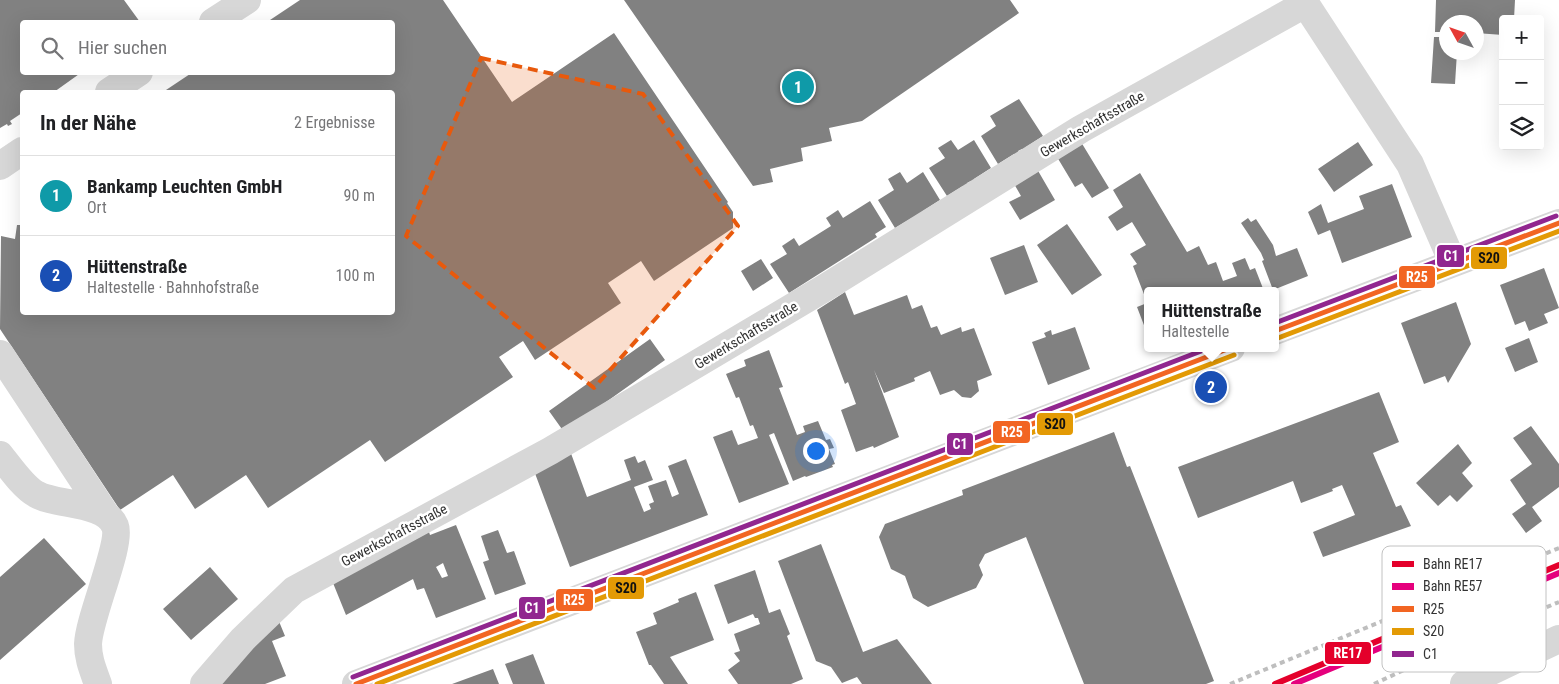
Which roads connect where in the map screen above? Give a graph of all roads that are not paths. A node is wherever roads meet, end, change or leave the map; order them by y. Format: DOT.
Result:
graph roads {
  1 [pos="247,0"];
  2 [pos="1304,2"];
  3 [pos="216,20"];
  4 [pos="134,75"];
  5 [pos="112,90"];
  6 [pos="20,152"];
  7 [pos="0,166"];
  8 [pos="1559,224"];
  9 [pos="1453,263"];
  10 [pos="1279,330"];
  11 [pos="1221,352"];
  12 [pos="0,354"];
  13 [pos="0,455"];
  14 [pos="104,512"];
  15 [pos="1559,639"];
  16 [pos="1546,645"];
  17 [pos="1489,672"];
  18 [pos="98,684"];
  19 [pos="204,684"];
  20 [pos="356,684"];
  21 [pos="1464,684"];
  1 -- 3 [label="street"];
  2 -- 9 [label="street, Gewerkschaftsstraße"];
  2 -- 19 [label="street, Gewerkschaftsstraße"];
  4 -- 5 [label="street"];
  6 -- 7 [label="street"];
  8 -- 9 [label="street"];
  9 -- 10 [label="street"];
  11 -- 20 [label="street"];
  12 -- 14 [label="street"];
  13 -- 14 [label="street"];
  14 -- 18 [label="street"];
  15 -- 16 [label="street"];
  17 -- 21 [label="street"];
}
